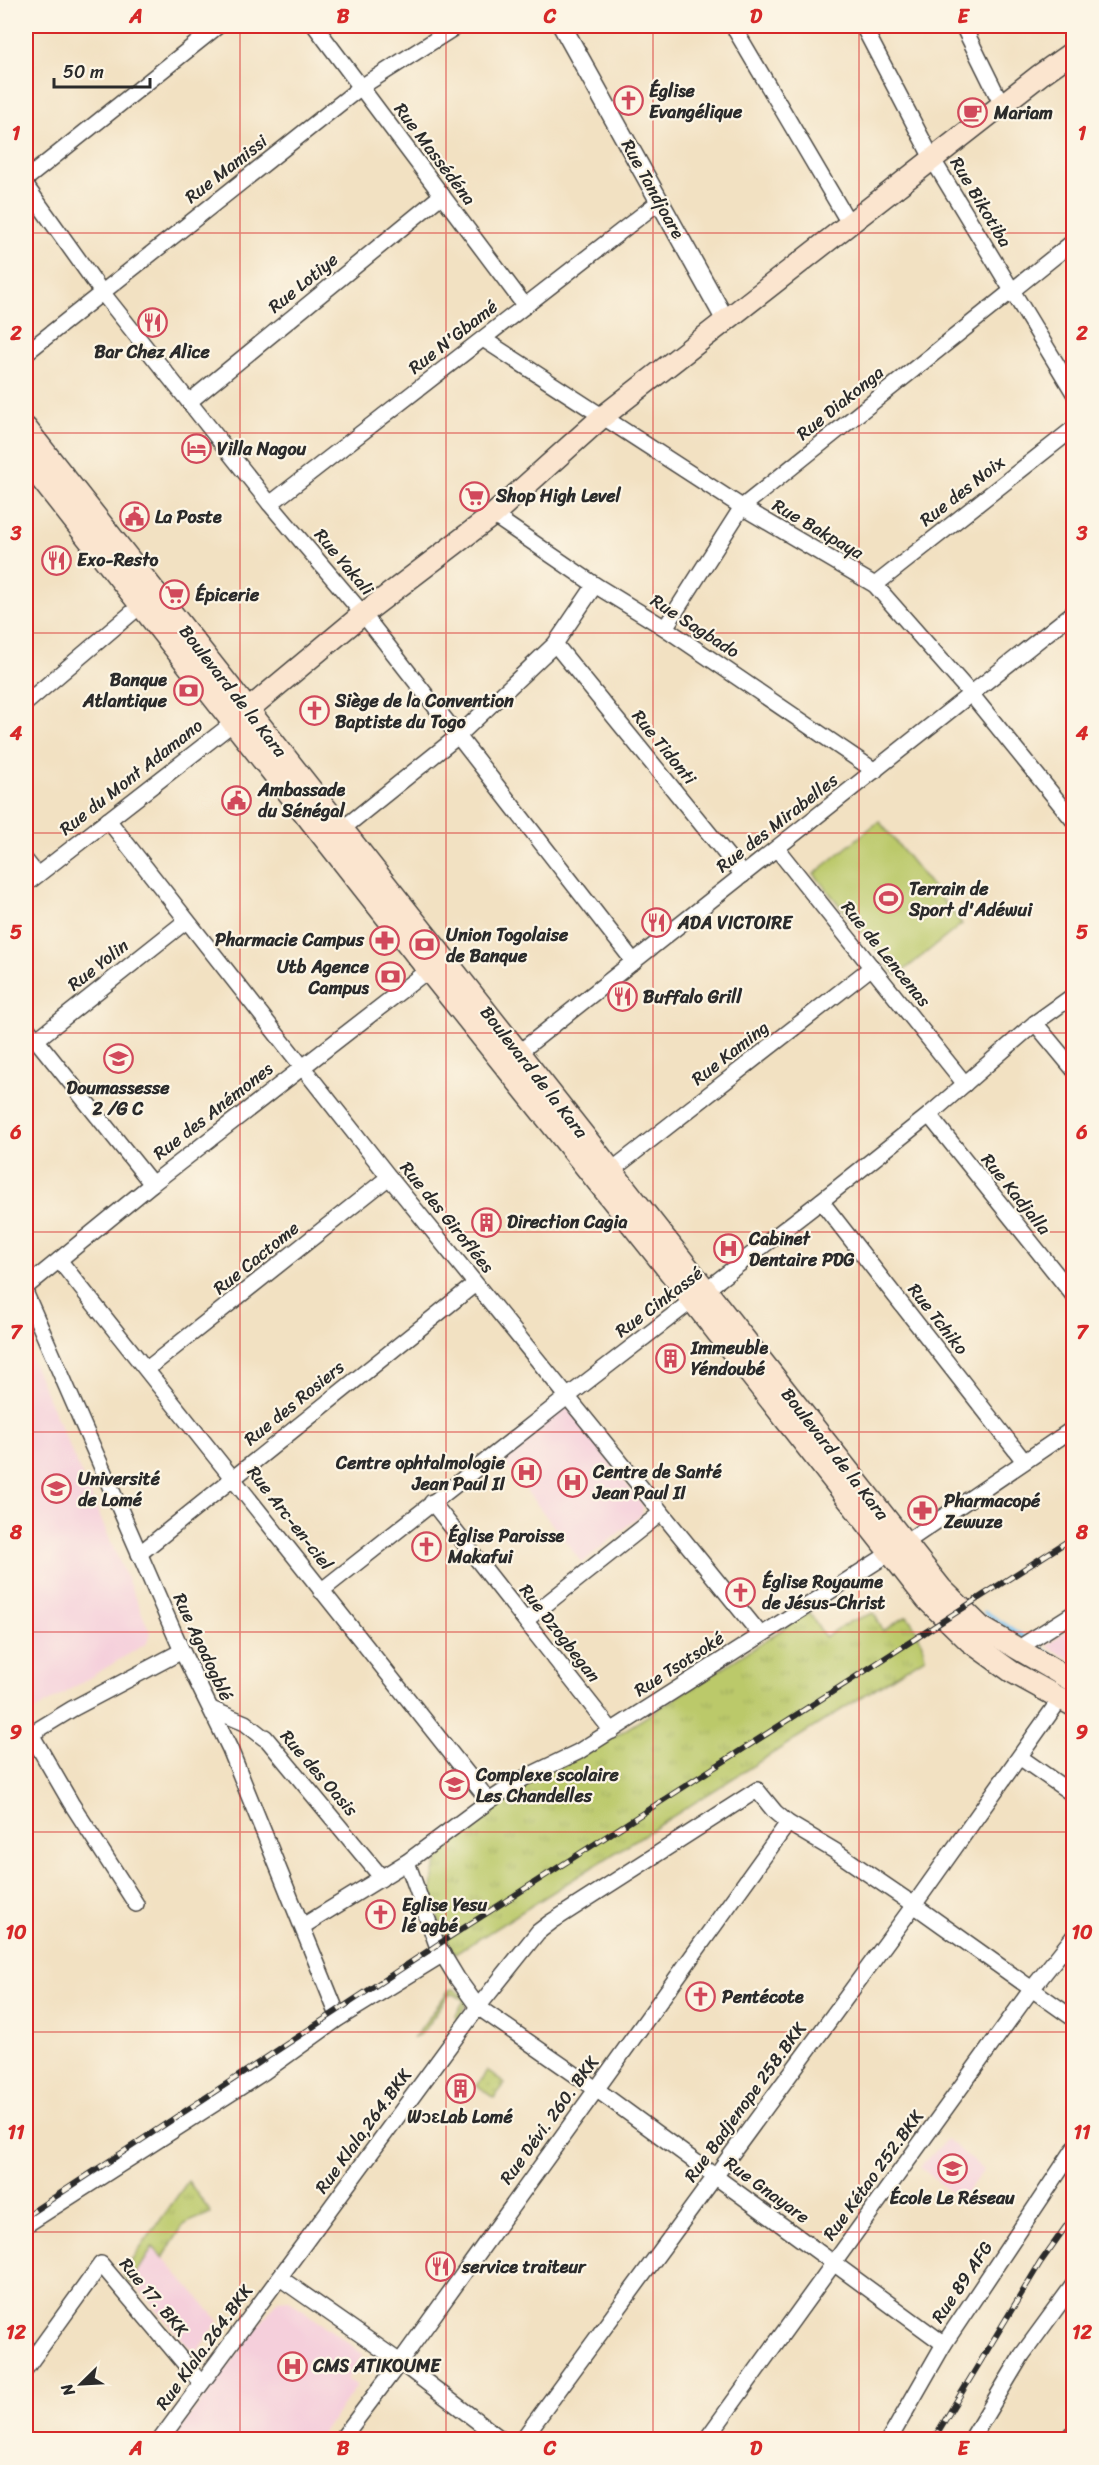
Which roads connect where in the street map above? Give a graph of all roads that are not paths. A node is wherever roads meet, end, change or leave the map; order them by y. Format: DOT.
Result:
graph roads {
  1 [pos="218,26"];
  2 [pos="315,26"];
  3 [pos="457,26"];
  4 [pos="562,26"];
  5 [pos="732,26"];
  6 [pos="864,26"];
  7 [pos="963,26"];
  8 [pos="1074,51"];
  9 [pos="361,87"];
  10 [pos="1002,105"];
  11 [pos="933,160"];
  12 [pos="26,179"];
  13 [pos="26,186"];
  14 [pos="442,195"];
  15 [pos="660,201"];
  16 [pos="849,223"];
  17 [pos="1074,241"];
  18 [pos="1011,289"];
  19 [pos="101,291"];
  20 [pos="525,306"];
  21 [pos="726,321"];
  22 [pos="483,339"];
  23 [pos="26,353"];
  24 [pos="1074,393"];
  25 [pos="189,402"];
  26 [pos="601,418"];
  27 [pos="26,428"];
  28 [pos="1074,428"];
  29 [pos="26,460"];
  30 [pos="270,504"];
  31 [pos="742,507"];
  32 [pos="493,515"];
  33 [pos="595,585"];
  34 [pos="875,585"];
  35 [pos="137,608"];
  36 [pos="1074,612"];
  37 [pos="363,614"];
  38 [pos="665,628"];
  39 [pos="555,644"];
  40 [pos="971,694"];
  41 [pos="26,703"];
  42 [pos="240,716"];
  43 [pos="458,736"];
  44 [pos="875,771"];
  45 [pos="1070,811"];
  46 [pos="108,820"];
  47 [pos="341,830"];
  48 [pos="777,849"];
  49 [pos="26,861"];
  50 [pos="743,875"];
  51 [pos="31,880"];
  52 [pos="186,921"];
  53 [pos="634,962"];
  54 [pos="872,967"];
  55 [pos="428,970"];
  56 [pos="1074,995"];
  57 [pos="1035,1023"];
  58 [pos="26,1027"];
  59 [pos="36,1040"];
  60 [pos="511,1058"];
  61 [pos="301,1067"];
  62 [pos="1074,1070"];
  63 [pos="965,1084"];
  64 [pos="929,1116"];
  65 [pos="612,1170"];
  66 [pos="389,1177"];
  67 [pos="152,1184"];
  68 [pos="821,1202"];
  69 [pos="59,1260"];
  70 [pos="475,1284"];
  71 [pos="26,1287"];
  72 [pos="26,1294"];
  73 [pos="1074,1296"];
  74 [pos="693,1300"];
  75 [pos="147,1369"];
  76 [pos="567,1397"];
  77 [pos="1074,1428"];
  78 [pos="1024,1461"];
  79 [pos="233,1477"];
  80 [pos="432,1502"];
  81 [pos="661,1513"];
  82 [pos="897,1548"];
  83 [pos="139,1554"];
  84 [pos="321,1591"];
  85 [pos="1074,1612"];
  86 [pos="526,1620"];
  87 [pos="970,1630"];
  88 [pos="760,1635"];
  89 [pos="1017,1649"];
  90 [pos="182,1652"];
  91 [pos="1064,1699"];
  92 [pos="211,1709"];
  93 [pos="612,1731"];
  94 [pos="28,1735"];
  95 [pos="1021,1758"];
  96 [pos="1074,1796"];
  97 [pos="489,1801"];
  98 [pos="788,1823"];
  99 [pos="407,1862"];
  100 [pos="381,1879"];
  101 [pos="135,1904"];
  102 [pos="914,1905"];
  103 [pos="303,1926"];
  104 [pos="1074,1936"];
  105 [pos="450,1966"];
  106 [pos="1031,1990"];
  107 [pos="478,2007"];
  108 [pos="339,2018"];
  109 [pos="1074,2019"];
  110 [pos="596,2089"];
  111 [pos="1074,2149"];
  112 [pos="715,2176"];
  113 [pos="26,2225"];
  114 [pos="833,2263"];
  115 [pos="279,2278"];
  116 [pos="1074,2284"];
  117 [pos="944,2344"];
  118 [pos="400,2362"];
  119 [pos="26,2368"];
  120 [pos="201,2383"];
  121 [pos="1074,2432"];
  122 [pos="160,2439"];
  123 [pos="341,2439"];
  124 [pos="502,2439"];
  125 [pos="522,2439"];
  126 [pos="706,2439"];
  127 [pos="889,2439"];
  128 [pos="971,2439"];
  129 [pos="1068,2439"];
  1 -- 12 [label="street"];
  2 -- 9 [label="street, Rue Massédéna"];
  3 -- 9 [label="street, Rue Mamissi"];
  4 -- 15 [label="street, Rue Tandjoare"];
  5 -- 16 [label="street"];
  6 -- 11 [label="street, Rue Bikotiba"];
  7 -- 10 [label="street"];
  8 -- 10 [label="main road"];
  9 -- 14 [label="street, Rue Massédéna"];
  9 -- 19 [label="street, Rue Mamissi"];
  10 -- 11 [label="main road"];
  11 -- 16 [label="main road"];
  11 -- 18 [label="street, Rue Bikotiba"];
  13 -- 19 [label="street, Rue Yakali"];
  14 -- 20 [label="street, Rue Massédéna"];
  14 -- 25 [label="street, Rue Lotiye"];
  15 -- 20 [label="street, Rue N'Gbamé"];
  15 -- 21 [label="street, Rue Tandjoare"];
  16 -- 21 [label="main road"];
  17 -- 18 [label="street, Rue Diakonga"];
  18 -- 24 [label="street, Rue Bikotiba"];
  18 -- 31 [label="street, Rue Diakonga"];
  19 -- 23 [label="street, Rue Mamissi"];
  19 -- 25 [label="street, Rue Yakali"];
  20 -- 22 [label="street, Rue N'Gbamé"];
  21 -- 26 [label="main road"];
  22 -- 26 [label="street, Rue Bakpaya"];
  22 -- 30 [label="street, Rue N'Gbamé"];
  25 -- 30 [label="street, Rue Yakali"];
  26 -- 31 [label="street, Rue Bakpaya"];
  26 -- 32 [label="main road"];
  27 -- 42 [label="main road, Boulevard de la Kara"];
  28 -- 34 [label="street, Rue des Noix"];
  29 -- 35 [label="main road, Boulevard de la Kara"];
  30 -- 37 [label="street, Rue Yakali"];
  31 -- 34 [label="street, Rue Bakpaya"];
  31 -- 38 [label="street, Rue Diakonga"];
  32 -- 33 [label="street, Rue Sagbado"];
  32 -- 37 [label="main road"];
  33 -- 38 [label="street, Rue Sagbado"];
  33 -- 39 [label="street"];
  34 -- 40 [label="street, Rue Bakpaya"];
  35 -- 41 [label="street"];
  35 -- 42 [label="main road, Boulevard de la Kara"];
  36 -- 40 [label="street, Rue des Mirabelles"];
  37 -- 42 [label="main road"];
  37 -- 43 [label="street, Rue Yakali"];
  38 -- 44 [label="street, Rue Sagbado"];
  39 -- 43 [label="street"];
  39 -- 50 [label="street, Rue Tidonti"];
  40 -- 44 [label="street, Rue des Mirabelles"];
  40 -- 45 [label="street, Rue Bakpaya"];
  42 -- 46 [label="street, Rue du Mont Adamano"];
  42 -- 47 [label="main road, Boulevard de la Kara"];
  42 -- 55 [label="main road, Boulevard de la Kara"];
  43 -- 47 [label="street"];
  43 -- 53 [label="street, Rue Yakali"];
  44 -- 48 [label="street, Rue des Mirabelles"];
  46 -- 51 [label="street, Rue du Mont Adamano"];
  46 -- 52 [label="street, Rue des Giroflées"];
  47 -- 60 [label="main road, Boulevard de la Kara"];
  48 -- 50 [label="street, Rue des Mirabelles"];
  48 -- 54 [label="street, Rue de Lencenas"];
  49 -- 51 [label="street"];
  50 -- 53 [label="street, Rue des Mirabelles"];
  52 -- 59 [label="street, Rue Yolin"];
  52 -- 61 [label="street, Rue des Giroflées"];
  53 -- 60 [label="street, Rue des Mirabelles"];
  54 -- 63 [label="street, Rue de Lencenas"];
  54 -- 65 [label="street, Rue Kaming"];
  55 -- 60 [label="main road, Boulevard de la Kara"];
  55 -- 61 [label="street, Rue des Anémones"];
  56 -- 57 [label="street, Rue Cinkassé"];
  57 -- 62 [label="street"];
  57 -- 63 [label="street, Rue Cinkassé"];
  58 -- 59 [label="street"];
  59 -- 67 [label="street"];
  60 -- 65 [label="main road, Boulevard de la Kara"];
  60 -- 74 [label="main road, Boulevard de la Kara"];
  61 -- 66 [label="street, Rue des Giroflées"];
  61 -- 67 [label="street, Rue des Anémones"];
  63 -- 64 [label="street, Rue Cinkassé"];
  64 -- 68 [label="street, Rue Cinkassé"];
  64 -- 73 [label="street, Rue Kadjalla"];
  65 -- 74 [label="main road, Boulevard de la Kara"];
  66 -- 70 [label="street, Rue des Giroflées"];
  66 -- 75 [label="street, Rue Cactome"];
  67 -- 69 [label="street, Rue des Anémones"];
  68 -- 74 [label="street, Rue Cinkassé"];
  68 -- 78 [label="street, Rue Tchiko"];
  69 -- 71 [label="street, Rue des Anémones"];
  69 -- 75 [label="street, Rue Arc-en-ciel"];
  70 -- 76 [label="street, Rue des Giroflées"];
  70 -- 79 [label="street, Rue des Rosiers"];
  72 -- 83 [label="street, Rue Agodogblé"];
  74 -- 76 [label="street, Rue Cinkassé"];
  74 -- 82 [label="main road, Boulevard de la Kara"];
  75 -- 79 [label="street, Rue Arc-en-ciel"];
  76 -- 80 [label="street, Rue Cinkassé"];
  76 -- 81 [label="street, Rue des Giroflées"];
  77 -- 78 [label="street, Rue Tsotsoké"];
  78 -- 82 [label="street, Rue Tsotsoké"];
  79 -- 83 [label="street, Rue des Rosiers"];
  79 -- 84 [label="street, Rue Arc-en-ciel"];
  80 -- 84 [label="street, Rue Cinkassé"];
  80 -- 86 [label="street, Rue Dzogbegan"];
  81 -- 86 [label="street"];
  81 -- 88 [label="street, Rue des Giroflées"];
  82 -- 87 [label="main road, Boulevard de la Kara"];
  82 -- 88 [label="street, Rue Tsotsoké"];
  83 -- 90 [label="street, Rue Agodogblé"];
  84 -- 97 [label="street, Rue Arc-en-ciel"];
  85 -- 89 [label="street"];
  86 -- 93 [label="street, Rue Dzogbegan"];
  87 -- 89 [label="main road, Boulevard de la Kara"];
  87 -- 91 [label="main road, Boulevard de la Kara"];
  88 -- 93 [label="street, Rue Tsotsoké"];
  89 -- 91 [label="main road, Boulevard de la Kara"];
  90 -- 92 [label="street, Rue Agodogblé"];
  90 -- 94 [label="street"];
  91 -- 95 [label="street, Rue Badjenope 258.BKK"];
  92 -- 100 [label="street, Rue des Oasis"];
  92 -- 103 [label="street, Rue Agodogblé"];
  93 -- 97 [label="street, Rue Tsotsoké"];
  94 -- 101 [label="street"];
  95 -- 96 [label="street"];
  95 -- 102 [label="street, Rue Badjenope 258.BKK"];
  97 -- 99 [label="street, Rue Tsotsoké"];
  98 -- 102 [label="street"];
  98 -- 107 [label="street, Rue Klala,264.BKK"];
  98 -- 110 [label="street, Rue Dévi. 260. BKK"];
  99 -- 100 [label="street, Rue Tsotsoké"];
  99 -- 105 [label="street"];
  100 -- 103 [label="street, Rue Tsotsoké"];
  102 -- 106 [label="street"];
  102 -- 112 [label="street, Rue Badjenope 258.BKK"];
  103 -- 108 [label="street, Rue Agodogblé"];
  104 -- 106 [label="street, Rue Kétao 252.BKK"];
  105 -- 107 [label="street, Rue Gnayare"];
  105 -- 108 [label="street"];
  106 -- 109 [label="street"];
  106 -- 114 [label="street, Rue Kétao 252.BKK"];
  107 -- 110 [label="street, Rue Gnayare"];
  107 -- 115 [label="street, Rue Klala,264.BKK"];
  108 -- 113 [label="street"];
  110 -- 112 [label="street, Rue Gnayare"];
  110 -- 118 [label="street, Rue Dévi. 260. BKK"];
  111 -- 117 [label="street, Rue 89 AFG"];
  112 -- 114 [label="street, Rue Gnayare"];
  112 -- 125 [label="street, Rue Badjenope 258.BKK"];
  114 -- 117 [label="street, Rue Gnayare"];
  114 -- 126 [label="street, Rue Kétao 252.BKK"];
  115 -- 118 [label="street"];
  115 -- 120 [label="street, Rue Klala.264.BKK"];
  116 -- 128 [label="street"];
  117 -- 127 [label="street, Rue 89 AFG"];
  118 -- 123 [label="street, Rue Dévi. 260. BKK"];
  118 -- 124 [label="street"];
  119 -- 120 [label="street, Rue 17. BKK"];
  120 -- 122 [label="street, Rue Klala.264.BKK"];
  121 -- 129 [label="street"];
}
